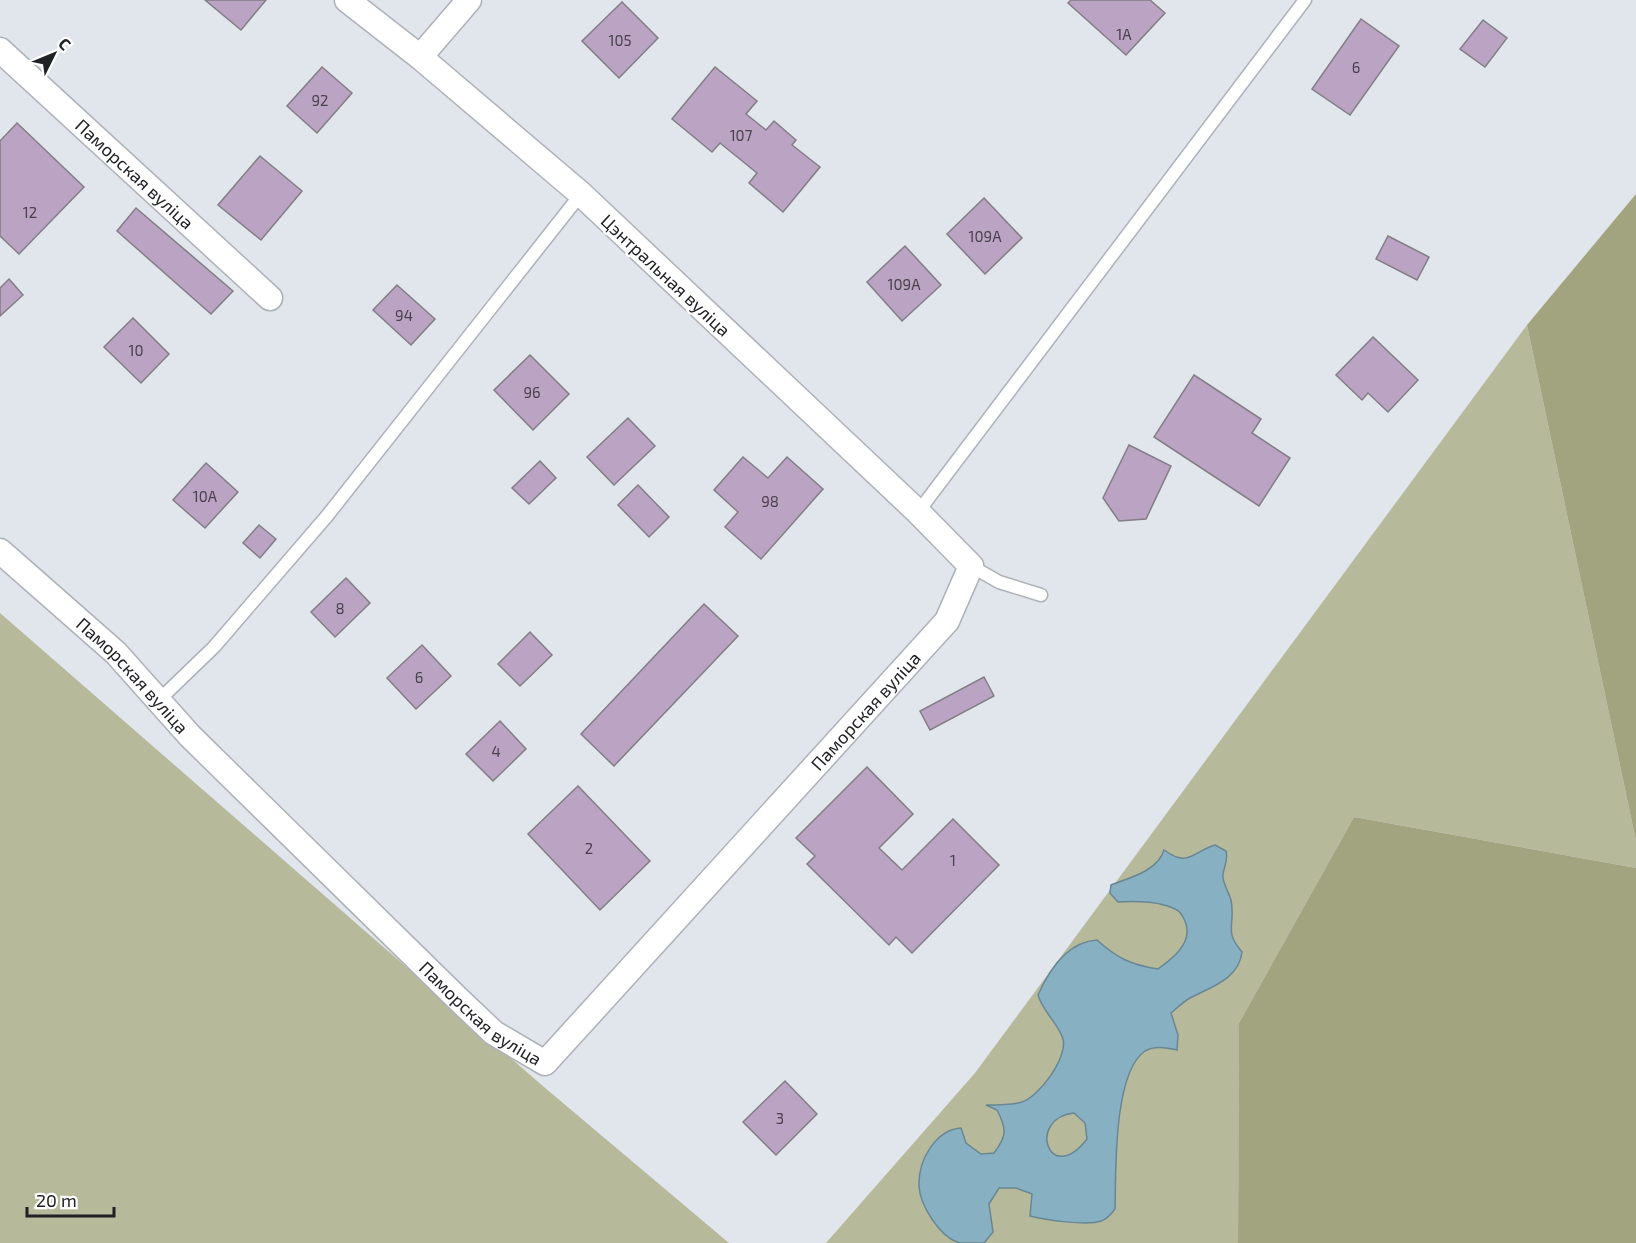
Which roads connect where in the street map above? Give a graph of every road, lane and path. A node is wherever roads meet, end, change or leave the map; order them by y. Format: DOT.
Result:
graph roads {
  1 [pos="347,0"];
  2 [pos="469,0"];
  3 [pos="1305,0"];
  4 [pos="0,50"];
  5 [pos="420,57"];
  6 [pos="581,194"];
  7 [pos="270,298"];
  8 [pos="918,512"];
  9 [pos="0,550"];
  10 [pos="971,566"];
  11 [pos="1041,596"];
  12 [pos="158,701"];
  1 -- 5 [label="street, Цэнтральная вуліца"];
  2 -- 5 [label="street"];
  3 -- 8 [label="lane"];
  4 -- 7 [label="street, Паморская вуліца"];
  5 -- 6 [label="street, Цэнтральная вуліца"];
  6 -- 8 [label="street, Цэнтральная вуліца"];
  6 -- 12 [label="lane"];
  8 -- 10 [label="street, Цэнтральная вуліца"];
  9 -- 12 [label="street, Паморская вуліца"];
  10 -- 11 [label="lane"];
  10 -- 12 [label="street, Паморская вуліца"];
}
